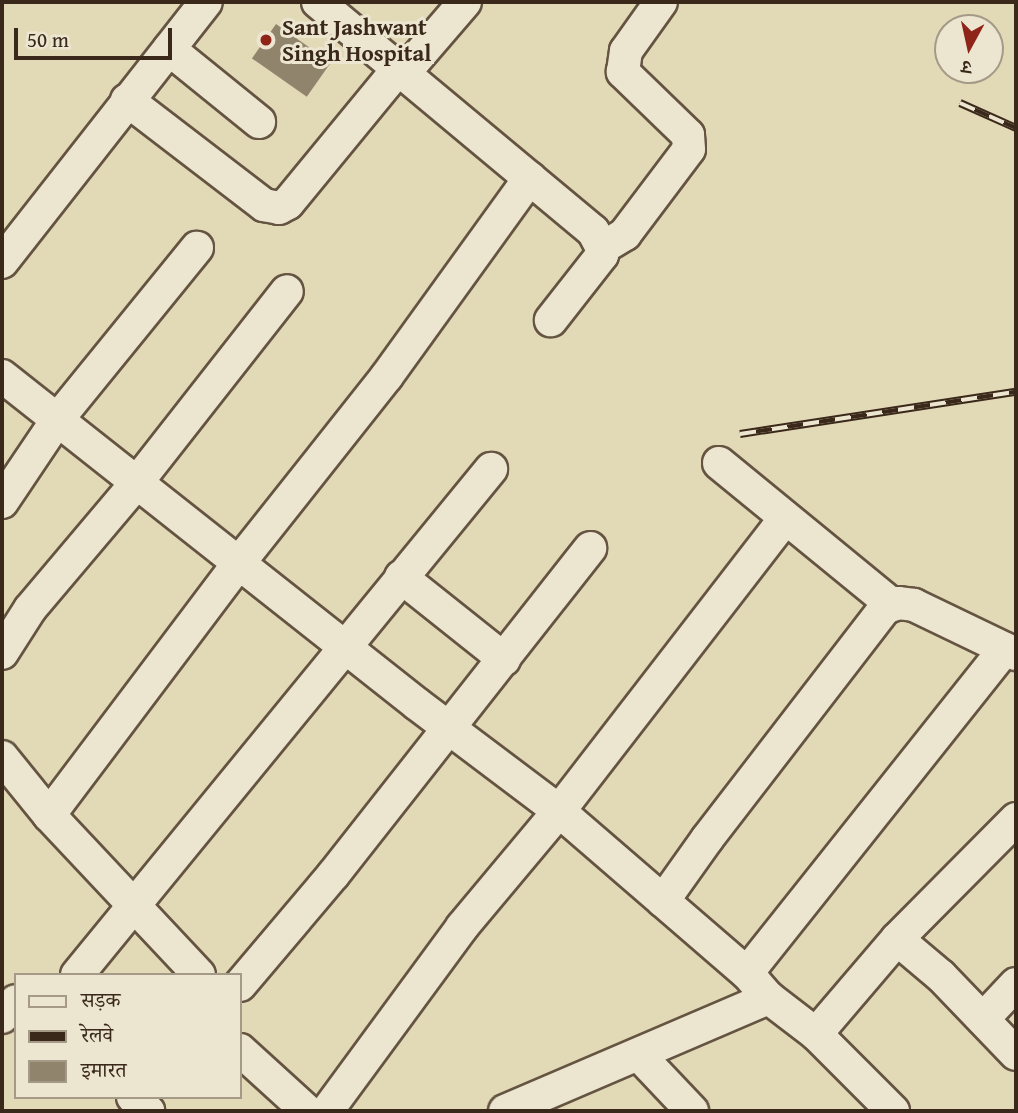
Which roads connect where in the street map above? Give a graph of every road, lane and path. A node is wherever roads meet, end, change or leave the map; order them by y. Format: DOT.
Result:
graph roads {
  1 [pos="205,2"];
  2 [pos="318,2"];
  3 [pos="464,2"];
  4 [pos="661,2"];
  5 [pos="169,49"];
  6 [pos="401,72"];
  7 [pos="127,100"];
  8 [pos="259,122"];
  9 [pos="530,178"];
  10 [pos="197,248"];
  11 [pos="602,248"];
  12 [pos="2,262"];
  13 [pos="287,291"];
  14 [pos="551,320"];
  15 [pos="2,376"];
  16 [pos="57,420"];
  17 [pos="719,463"];
  18 [pos="491,468"];
  19 [pos="138,481"];
  20 [pos="2,502"];
  21 [pos="785,519"];
  22 [pos="590,548"];
  23 [pos="238,564"];
  24 [pos="401,577"];
  25 [pos="891,604"];
  26 [pos="344,646"];
  27 [pos="1011,651"];
  28 [pos="2,653"];
  29 [pos="504,659"];
  30 [pos="449,729"];
  31 [pos="2,757"];
  32 [pos="559,811"];
  33 [pos="49,815"];
  34 [pos="1016,819"];
  35 [pos="663,901"];
  36 [pos="134,903"];
  37 [pos="897,939"];
  38 [pos="79,973"];
  39 [pos="197,973"];
  40 [pos="747,973"];
  41 [pos="242,983"];
  42 [pos="1016,984"];
  43 [pos="769,998"];
  44 [pos="14,1003"];
  45 [pos="2,1017"];
  46 [pos="983,1019"];
  47 [pos="816,1034"];
  48 [pos="242,1052"];
  49 [pos="1016,1054"];
  50 [pos="639,1056"];
  51 [pos="134,1099"];
  52 [pos="148,1111"];
  53 [pos="307,1111"];
  54 [pos="327,1111"];
  55 [pos="505,1111"];
  56 [pos="692,1111"];
  57 [pos="893,1111"];
  1 -- 5 [label="street"];
  2 -- 6 [label="street"];
  3 -- 6 [label="street"];
  4 -- 11 [label="street"];
  5 -- 7 [label="street"];
  5 -- 8 [label="street"];
  6 -- 7 [label="street"];
  6 -- 9 [label="street"];
  7 -- 12 [label="street"];
  9 -- 11 [label="street"];
  9 -- 23 [label="street"];
  10 -- 16 [label="street"];
  11 -- 14 [label="street"];
  13 -- 19 [label="street"];
  15 -- 16 [label="street"];
  16 -- 19 [label="street"];
  16 -- 20 [label="street"];
  17 -- 21 [label="street"];
  18 -- 24 [label="street"];
  19 -- 23 [label="street"];
  19 -- 28 [label="street"];
  21 -- 25 [label="street"];
  21 -- 32 [label="street"];
  22 -- 29 [label="street"];
  23 -- 26 [label="street"];
  23 -- 33 [label="street"];
  24 -- 26 [label="street"];
  24 -- 29 [label="street"];
  25 -- 27 [label="street"];
  25 -- 35 [label="street"];
  26 -- 30 [label="street"];
  26 -- 36 [label="street"];
  27 -- 40 [label="street"];
  29 -- 30 [label="street"];
  30 -- 32 [label="street"];
  30 -- 41 [label="street"];
  31 -- 33 [label="street"];
  32 -- 35 [label="street"];
  32 -- 54 [label="street"];
  33 -- 36 [label="street"];
  34 -- 37 [label="street"];
  35 -- 40 [label="street"];
  36 -- 38 [label="street"];
  36 -- 39 [label="street"];
  37 -- 46 [label="street"];
  37 -- 47 [label="street"];
  40 -- 43 [label="street"];
  42 -- 46 [label="street"];
  43 -- 47 [label="street"];
  43 -- 50 [label="street"];
  44 -- 45 [label="street"];
  46 -- 49 [label="street"];
  47 -- 57 [label="street"];
  48 -- 53 [label="street"];
  50 -- 55 [label="street"];
  50 -- 56 [label="street"];
  51 -- 52 [label="street"];
}
